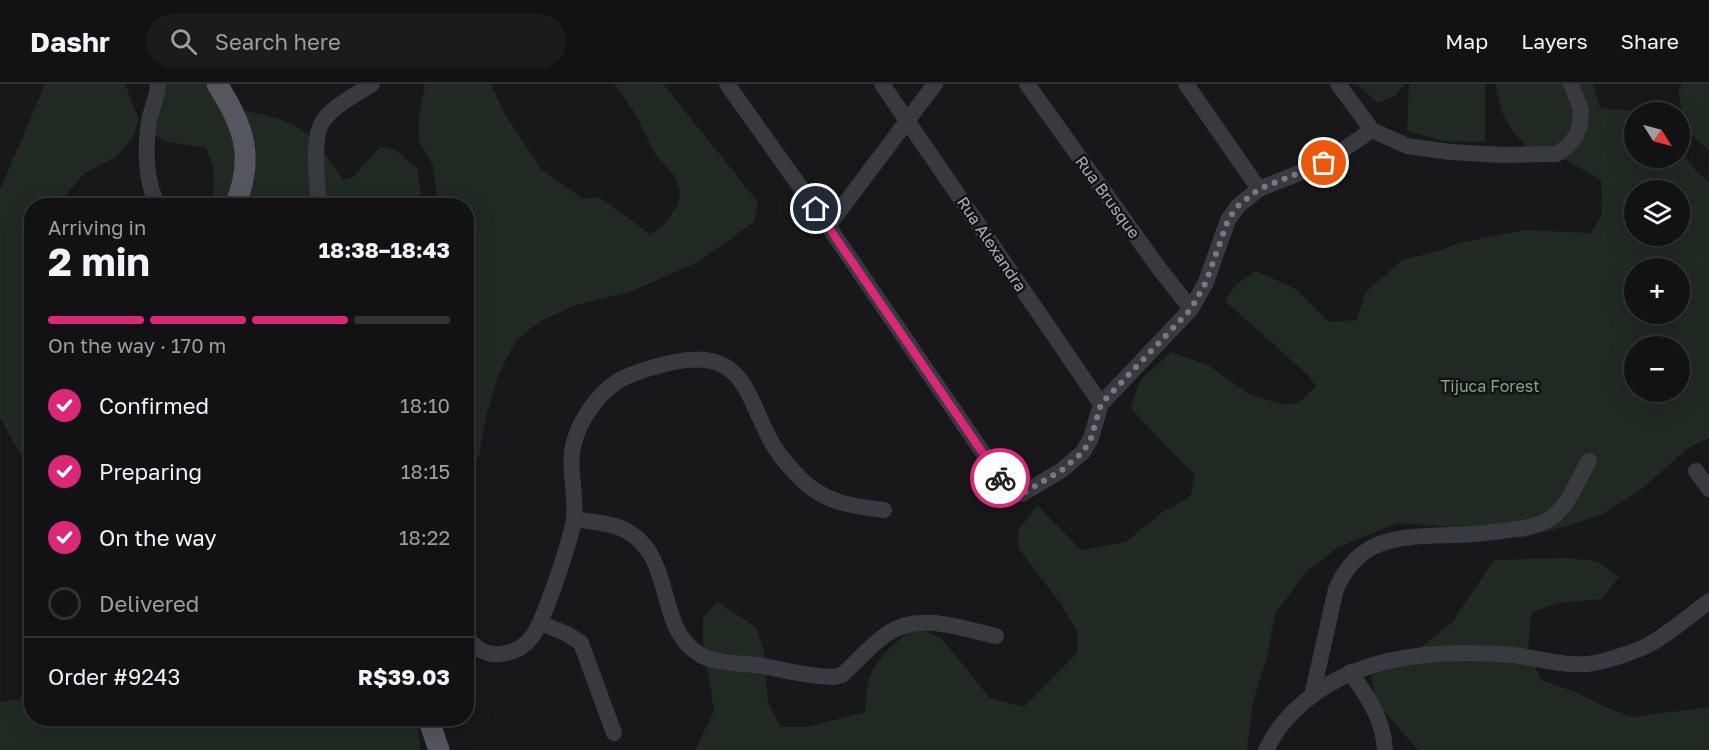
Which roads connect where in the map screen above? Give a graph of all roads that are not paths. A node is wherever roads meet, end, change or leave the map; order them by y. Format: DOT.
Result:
graph roads {
  1 [pos="158,84"];
  2 [pos="217,84"];
  3 [pos="372,84"];
  4 [pos="727,84"];
  5 [pos="882,84"];
  6 [pos="936,84"];
  7 [pos="1027,84"];
  8 [pos="1186,84"];
  9 [pos="1338,84"];
  10 [pos="1571,84"];
  11 [pos="909,121"];
  12 [pos="1372,130"];
  13 [pos="1259,189"];
  14 [pos="154,198"];
  15 [pos="237,198"];
  16 [pos="318,198"];
  17 [pos="828,226"];
  18 [pos="1191,309"];
  19 [pos="1101,404"];
  20 [pos="1589,461"];
  21 [pos="1696,471"];
  22 [pos="1709,489"];
  23 [pos="884,510"];
  24 [pos="574,519"];
  25 [pos="1709,601"];
  26 [pos="540,623"];
  27 [pos="996,636"];
  28 [pos="474,644"];
  29 [pos="1350,672"];
  30 [pos="1312,696"];
  31 [pos="431,726"];
  32 [pos="614,733"];
  33 [pos="439,750"];
  34 [pos="1266,750"];
  35 [pos="1385,750"];
  1 -- 14 [label="street"];
  2 -- 15 [label="main road"];
  3 -- 16 [label="street"];
  4 -- 17 [label="street"];
  5 -- 11 [label="street, Rua Alexandra"];
  6 -- 11 [label="street"];
  7 -- 18 [label="street, Rua Brusque"];
  8 -- 13 [label="street"];
  9 -- 12 [label="street"];
  10 -- 12 [label="street"];
  11 -- 17 [label="street"];
  11 -- 19 [label="street, Rua Alexandra"];
  12 -- 13 [label="street"];
  13 -- 18 [label="street"];
  17 -- 19 [label="street"];
  18 -- 19 [label="street"];
  20 -- 30 [label="street"];
  21 -- 22 [label="street"];
  23 -- 24 [label="street"];
  24 -- 26 [label="street"];
  24 -- 27 [label="street"];
  25 -- 29 [label="street"];
  26 -- 28 [label="street"];
  26 -- 32 [label="street"];
  29 -- 30 [label="street"];
  29 -- 35 [label="street"];
  30 -- 34 [label="street"];
  31 -- 33 [label="main road"];
}
